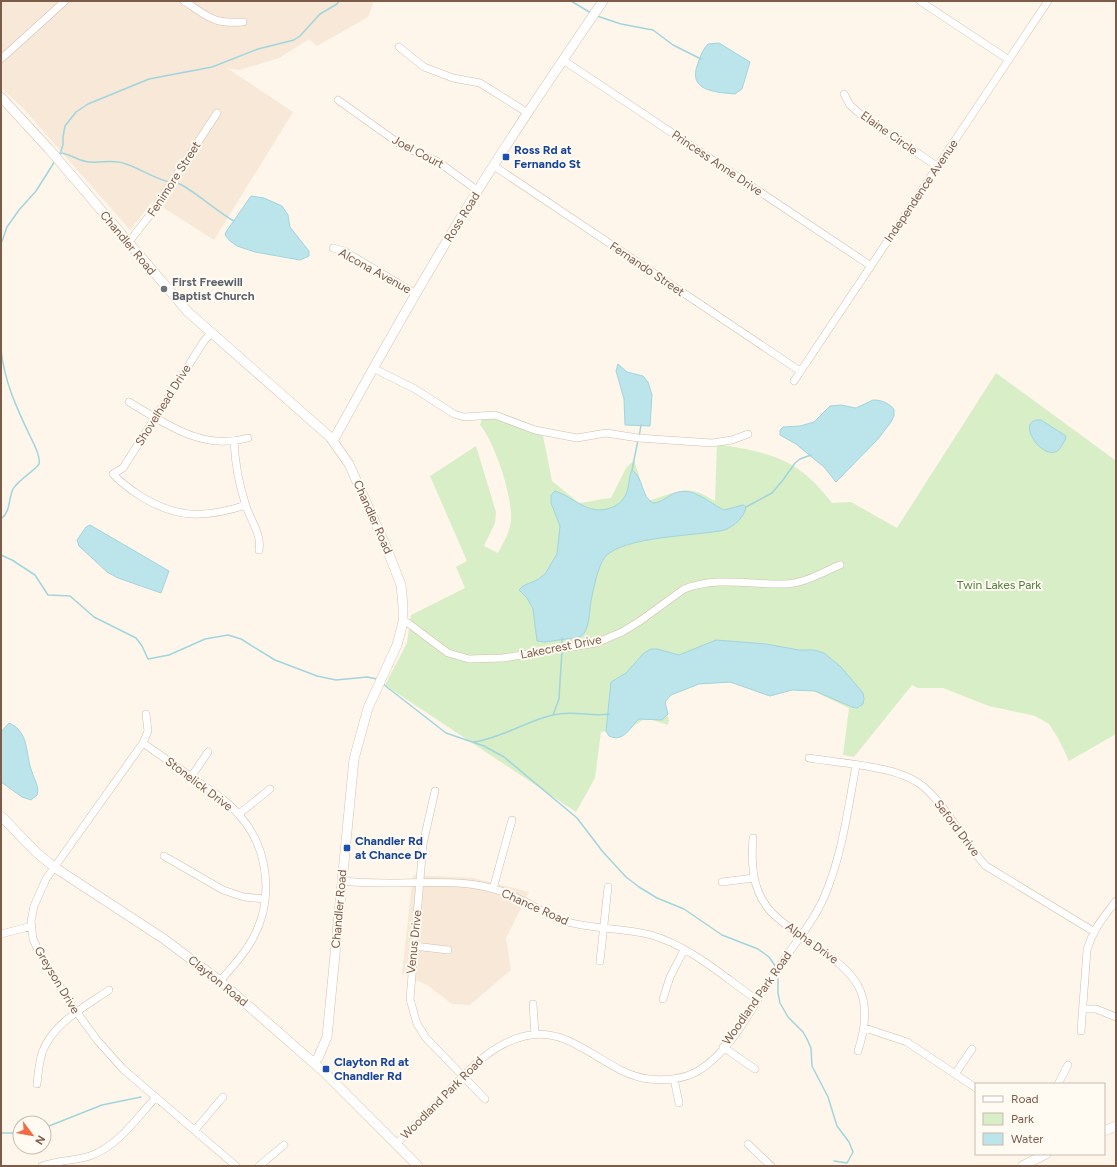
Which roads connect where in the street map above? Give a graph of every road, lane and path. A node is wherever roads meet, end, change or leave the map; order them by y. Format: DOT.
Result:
graph roads {
  1 [pos="65,1"];
  2 [pos="184,1"];
  3 [pos="603,1"];
  4 [pos="920,1"];
  5 [pos="1048,1"];
  6 [pos="243,22"];
  7 [pos="399,47"];
  8 [pos="1,59"];
  9 [pos="563,60"];
  10 [pos="1009,60"];
  11 [pos="844,94"];
  12 [pos="1,97"];
  13 [pos="338,100"];
  14 [pos="217,113"];
  15 [pos="528,113"];
  16 [pos="494,166"];
  17 [pos="938,167"];
  18 [pos="478,191"];
  19 [pos="128,243"];
  20 [pos="333,248"];
  21 [pos="871,266"];
  22 [pos="416,294"];
  23 [pos="211,334"];
  24 [pos="373,368"];
  25 [pos="800,371"];
  26 [pos="794,381"];
  27 [pos="129,402"];
  28 [pos="155,418"];
  29 [pos="748,434"];
  30 [pos="248,438"];
  31 [pos="234,441"];
  32 [pos="333,441"];
  33 [pos="246,505"];
  34 [pos="259,550"];
  35 [pos="840,565"];
  36 [pos="403,622"];
  37 [pos="146,714"];
  38 [pos="143,743"];
  39 [pos="208,752"];
  40 [pos="809,758"];
  41 [pos="856,766"];
  42 [pos="191,776"];
  43 [pos="270,789"];
  44 [pos="435,791"];
  45 [pos="239,814"];
  46 [pos="1,816"];
  47 [pos="512,820"];
  48 [pos="753,838"];
  49 [pos="164,856"];
  50 [pos="54,866"];
  51 [pos="754,878"];
  52 [pos="342,881"];
  53 [pos="722,882"];
  54 [pos="420,883"];
  55 [pos="608,887"];
  56 [pos="494,889"];
  57 [pos="265,899"];
  58 [pos="1116,901"];
  59 [pos="32,926"];
  60 [pos="604,927"];
  61 [pos="1093,931"];
  62 [pos="1,934"];
  63 [pos="800,936"];
  64 [pos="414,946"];
  65 [pos="448,950"];
  66 [pos="684,950"];
  67 [pos="600,961"];
  68 [pos="220,981"];
  69 [pos="109,990"];
  70 [pos="663,999"];
  71 [pos="757,1000"];
  72 [pos="533,1004"];
  73 [pos="1083,1009"];
  74 [pos="76,1012"];
  75 [pos="1116,1017"];
  76 [pos="865,1028"];
  77 [pos="1081,1031"];
  78 [pos="535,1035"];
  79 [pos="723,1047"];
  80 [pos="972,1048"];
  81 [pos="858,1050"];
  82 [pos="313,1062"];
  83 [pos="1068,1065"];
  84 [pos="755,1069"];
  85 [pos="955,1074"];
  86 [pos="463,1076"];
  87 [pos="674,1078"];
  88 [pos="1059,1083"];
  89 [pos="37,1084"];
  90 [pos="975,1087"];
  91 [pos="156,1097"];
  92 [pos="223,1097"];
  93 [pos="486,1099"];
  94 [pos="679,1103"];
  95 [pos="1116,1126"];
  96 [pos="195,1130"];
  97 [pos="1105,1131"];
  98 [pos="396,1144"];
  99 [pos="748,1144"];
  100 [pos="284,1145"];
  101 [pos="1044,1155"];
  102 [pos="42,1166"];
  103 [pos="236,1166"];
  104 [pos="259,1166"];
  105 [pos="418,1166"];
  106 [pos="771,1166"];
  107 [pos="1022,1166"];
  1 -- 8 [label="street"];
  2 -- 6 [label="street"];
  3 -- 9 [label="street, Ross Road"];
  4 -- 10 [label="street"];
  5 -- 10 [label="street, Independence Avenue"];
  7 -- 15 [label="street"];
  9 -- 15 [label="street, Ross Road"];
  9 -- 21 [label="street, Princess Anne Drive"];
  10 -- 17 [label="street, Independence Avenue"];
  11 -- 17 [label="street, Elaine Circle"];
  12 -- 19 [label="street, Chandler Road"];
  13 -- 18 [label="street, Joel Court"];
  14 -- 19 [label="street, Fenimore Street"];
  15 -- 16 [label="street, Ross Road"];
  16 -- 18 [label="street, Ross Road"];
  16 -- 25 [label="street, Fernando Street"];
  17 -- 21 [label="street, Independence Avenue"];
  18 -- 22 [label="street, Ross Road"];
  19 -- 23 [label="street, Chandler Road"];
  20 -- 22 [label="street, Alcona Avenue"];
  21 -- 25 [label="street, Independence Avenue"];
  22 -- 24 [label="street, Ross Road"];
  23 -- 28 [label="street, Shovelhead Drive"];
  23 -- 32 [label="street, Chandler Road"];
  24 -- 29 [label="street"];
  24 -- 32 [label="street, Ross Road"];
  25 -- 26 [label="street, Independence Avenue"];
  27 -- 28 [label="street"];
  28 -- 31 [label="street"];
  28 -- 33 [label="street, Shovelhead Drive"];
  30 -- 31 [label="street"];
  31 -- 33 [label="street"];
  32 -- 36 [label="street, Chandler Road"];
  33 -- 34 [label="street"];
  35 -- 36 [label="street, Lakecrest Drive"];
  36 -- 52 [label="street, Chandler Road"];
  37 -- 38 [label="street, Greyson Drive"];
  38 -- 42 [label="street, Stonelick Drive"];
  38 -- 50 [label="street, Greyson Drive"];
  39 -- 42 [label="street"];
  40 -- 41 [label="street, Seford Drive"];
  41 -- 61 [label="street, Seford Drive"];
  41 -- 63 [label="street, Woodland Park Road"];
  42 -- 45 [label="street, Stonelick Drive"];
  43 -- 45 [label="street"];
  44 -- 54 [label="street, Venus Drive"];
  45 -- 57 [label="street, Stonelick Drive"];
  46 -- 50 [label="street, Clayton Road"];
  47 -- 56 [label="street"];
  48 -- 51 [label="street, Alpha Drive"];
  49 -- 57 [label="street"];
  50 -- 59 [label="street, Greyson Drive"];
  50 -- 68 [label="street, Clayton Road"];
  51 -- 53 [label="street"];
  51 -- 63 [label="street, Alpha Drive"];
  52 -- 54 [label="street, Chance Road"];
  52 -- 82 [label="street, Chandler Road"];
  54 -- 56 [label="street, Chance Road"];
  54 -- 64 [label="street, Venus Drive"];
  55 -- 60 [label="street"];
  56 -- 60 [label="street, Chance Road"];
  57 -- 68 [label="street, Stonelick Drive"];
  58 -- 61 [label="street"];
  59 -- 62 [label="street"];
  59 -- 74 [label="street, Greyson Drive"];
  60 -- 66 [label="street, Chance Road"];
  60 -- 67 [label="street"];
  61 -- 73 [label="street"];
  63 -- 71 [label="street, Woodland Park Road"];
  63 -- 76 [label="street, Alpha Drive"];
  64 -- 65 [label="street"];
  64 -- 86 [label="street, Venus Drive"];
  66 -- 70 [label="street"];
  66 -- 71 [label="street, Chance Road"];
  68 -- 82 [label="street, Clayton Road"];
  69 -- 74 [label="street"];
  71 -- 79 [label="street, Woodland Park Road"];
  72 -- 78 [label="street"];
  73 -- 75 [label="street"];
  73 -- 77 [label="street"];
  74 -- 89 [label="street"];
  74 -- 91 [label="street, Greyson Drive"];
  76 -- 81 [label="street, Alpha Drive"];
  76 -- 85 [label="street"];
  78 -- 86 [label="street, Woodland Park Road"];
  78 -- 87 [label="street, Woodland Park Road"];
  79 -- 84 [label="street"];
  79 -- 87 [label="street, Woodland Park Road"];
  80 -- 85 [label="street"];
  82 -- 98 [label="street, Clayton Road"];
  83 -- 88 [label="street"];
  85 -- 90 [label="street"];
  86 -- 93 [label="street, Venus Drive"];
  86 -- 98 [label="street, Woodland Park Road"];
  87 -- 94 [label="street"];
  91 -- 96 [label="street, Greyson Drive"];
  91 -- 102 [label="street"];
  92 -- 96 [label="street"];
  95 -- 97 [label="street"];
  96 -- 103 [label="street, Greyson Drive"];
  98 -- 105 [label="street, Clayton Road"];
  99 -- 106 [label="street"];
  100 -- 104 [label="street"];
  101 -- 107 [label="street"];
}
